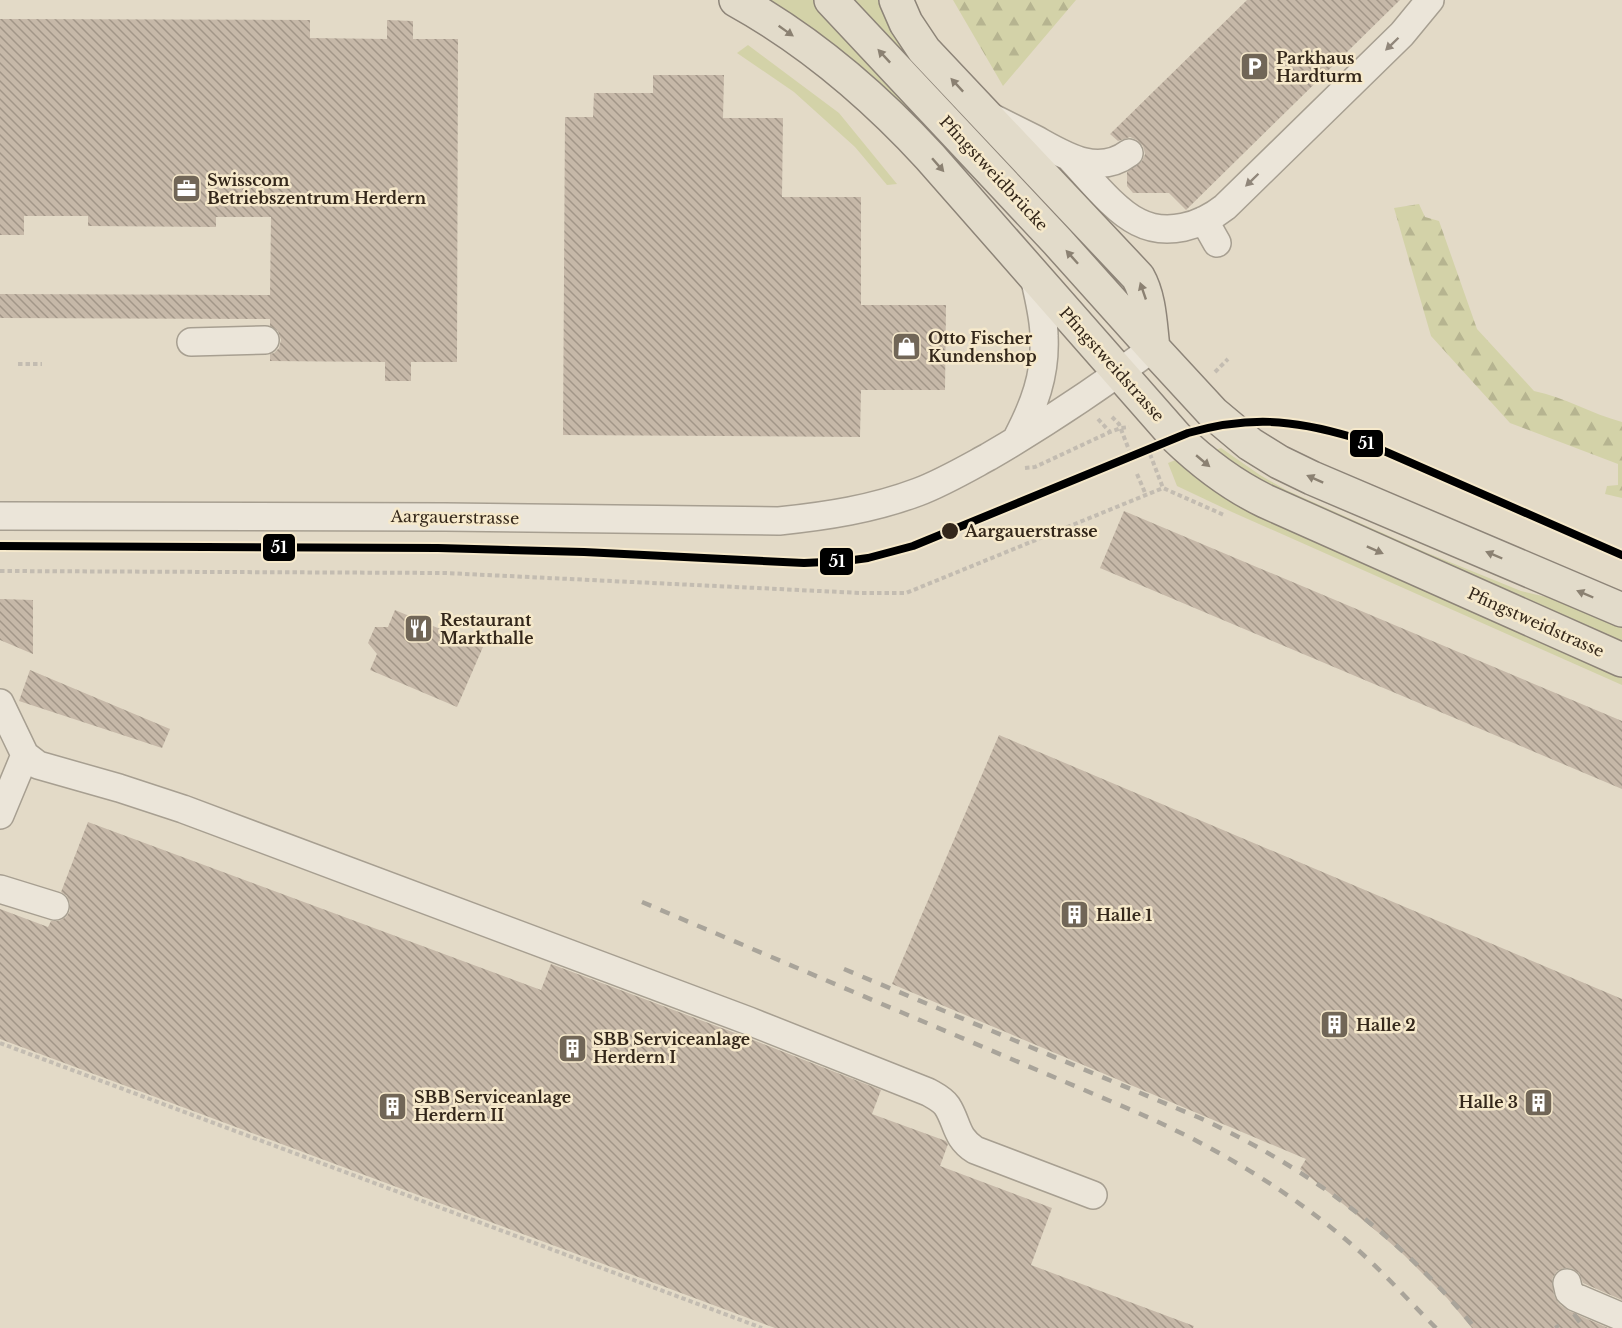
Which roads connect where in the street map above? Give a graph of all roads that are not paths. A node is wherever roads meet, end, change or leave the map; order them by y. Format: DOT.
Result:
graph roads {
  1 [pos="736,0"];
  2 [pos="896,0"];
  3 [pos="1431,0"];
  4 [pos="836,5"];
  5 [pos="983,112"];
  6 [pos="1129,153"];
  7 [pos="1071,159"];
  8 [pos="1034,276"];
  9 [pos="265,340"];
  10 [pos="191,342"];
  11 [pos="1153,348"];
  12 [pos="1120,372"];
  13 [pos="1016,441"];
  14 [pos="0,516"];
  15 [pos="1622,610"];
  16 [pos="1622,660"];
  17 [pos="0,703"];
  18 [pos="25,755"];
  19 [pos="0,815"];
  20 [pos="0,889"];
  21 [pos="55,906"];
  22 [pos="1093,1195"];
  23 [pos="1567,1283"];
  24 [pos="1622,1317"];
  1 -- 8 [label="main road, Pfingstweidstrasse, one-way"];
  5 -- 2 [label="main road, one-way"];
  3 -- 7 [label="street, one-way"];
  11 -- 4 [label="main road, Pfingstweidbrücke, one-way"];
  5 -- 7 [label="street"];
  11 -- 5 [label="main road, one-way"];
  6 -- 7 [label="street"];
  8 -- 12 [label="main road, Pfingstweidstrasse"];
  8 -- 13 [label="street"];
  9 -- 10 [label="street"];
  11 -- 12 [label="street, Aargauerstrasse"];
  15 -- 11 [label="main road, one-way"];
  12 -- 13 [label="street, Aargauerstrasse"];
  12 -- 16 [label="main road, Pfingstweidstrasse, one-way"];
  13 -- 14 [label="street, Aargauerstrasse"];
  17 -- 18 [label="street"];
  18 -- 19 [label="street"];
  18 -- 22 [label="street"];
  20 -- 21 [label="street"];
  23 -- 24 [label="street"];
}
